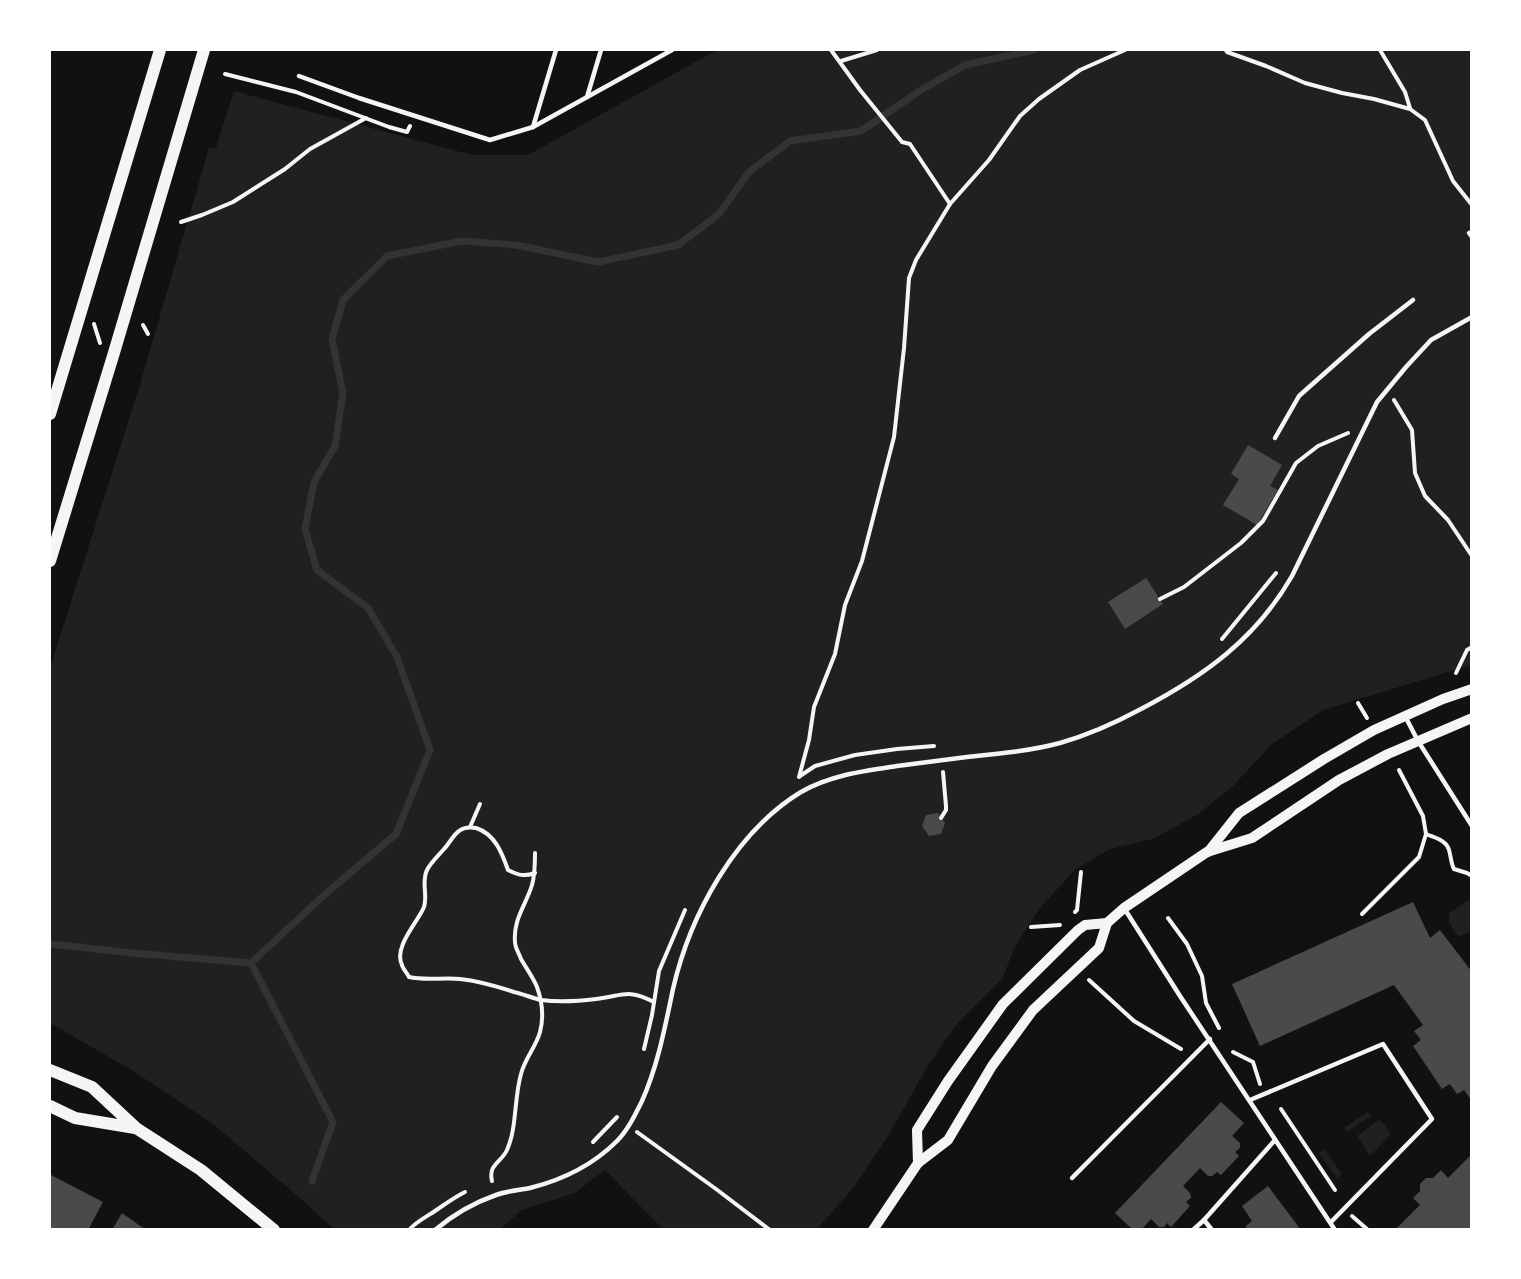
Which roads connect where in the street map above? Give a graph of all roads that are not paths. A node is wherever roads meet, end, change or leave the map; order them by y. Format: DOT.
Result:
graph roads {
  1 [pos="160,50"];
  2 [pos="204,50"];
  3 [pos="556,50"];
  4 [pos="601,50"];
  5 [pos="672,50"];
  6 [pos="299,76"];
  7 [pos="587,97"];
  8 [pos="533,127"];
  9 [pos="1413,300"];
  10 [pos="1472,317"];
  11 [pos="50,407"];
  12 [pos="1275,438"];
  13 [pos="50,561"];
  14 [pos="1472,689"];
  15 [pos="1405,716"];
  16 [pos="1472,718"];
  17 [pos="1418,741"];
  18 [pos="1472,826"];
  19 [pos="1207,852"];
  20 [pos="1124,908"];
  21 [pos="1107,923"];
  22 [pos="1210,1039"];
  23 [pos="50,1070"];
  24 [pos="1250,1100"];
  25 [pos="50,1106"];
  26 [pos="136,1128"];
  27 [pos="1275,1140"];
  28 [pos="918,1163"];
  29 [pos="1072,1178"];
  30 [pos="1204,1220"];
  31 [pos="1331,1222"];
  32 [pos="274,1230"];
  33 [pos="435,1230"];
  34 [pos="873,1230"];
  35 [pos="1193,1230"];
  36 [pos="1212,1230"];
  37 [pos="1335,1230"];
  1 -- 11 [label="main road"];
  2 -- 13 [label="main road"];
  3 -- 8 [label="lane"];
  4 -- 7 [label="lane"];
  5 -- 7 [label="lane"];
  6 -- 8 [label="lane"];
  7 -- 8 [label="lane"];
  9 -- 12 [label="lane"];
  10 -- 33 [label="lane"];
  14 -- 15 [label="street"];
  15 -- 17 [label="lane"];
  15 -- 19 [label="street"];
  16 -- 17 [label="street"];
  17 -- 18 [label="lane"];
  17 -- 19 [label="street"];
  19 -- 20 [label="street"];
  20 -- 21 [label="street"];
  20 -- 22 [label="lane"];
  21 -- 28 [label="street"];
  21 -- 28 [label="street"];
  22 -- 24 [label="lane"];
  22 -- 29 [label="lane"];
  23 -- 26 [label="main road"];
  24 -- 27 [label="lane"];
  24 -- 31 [label="lane"];
  25 -- 26 [label="main road"];
  26 -- 32 [label="main road"];
  27 -- 30 [label="lane"];
  27 -- 31 [label="lane"];
  28 -- 34 [label="street"];
  30 -- 35 [label="lane"];
  30 -- 36 [label="lane"];
  31 -- 37 [label="lane"];
}
